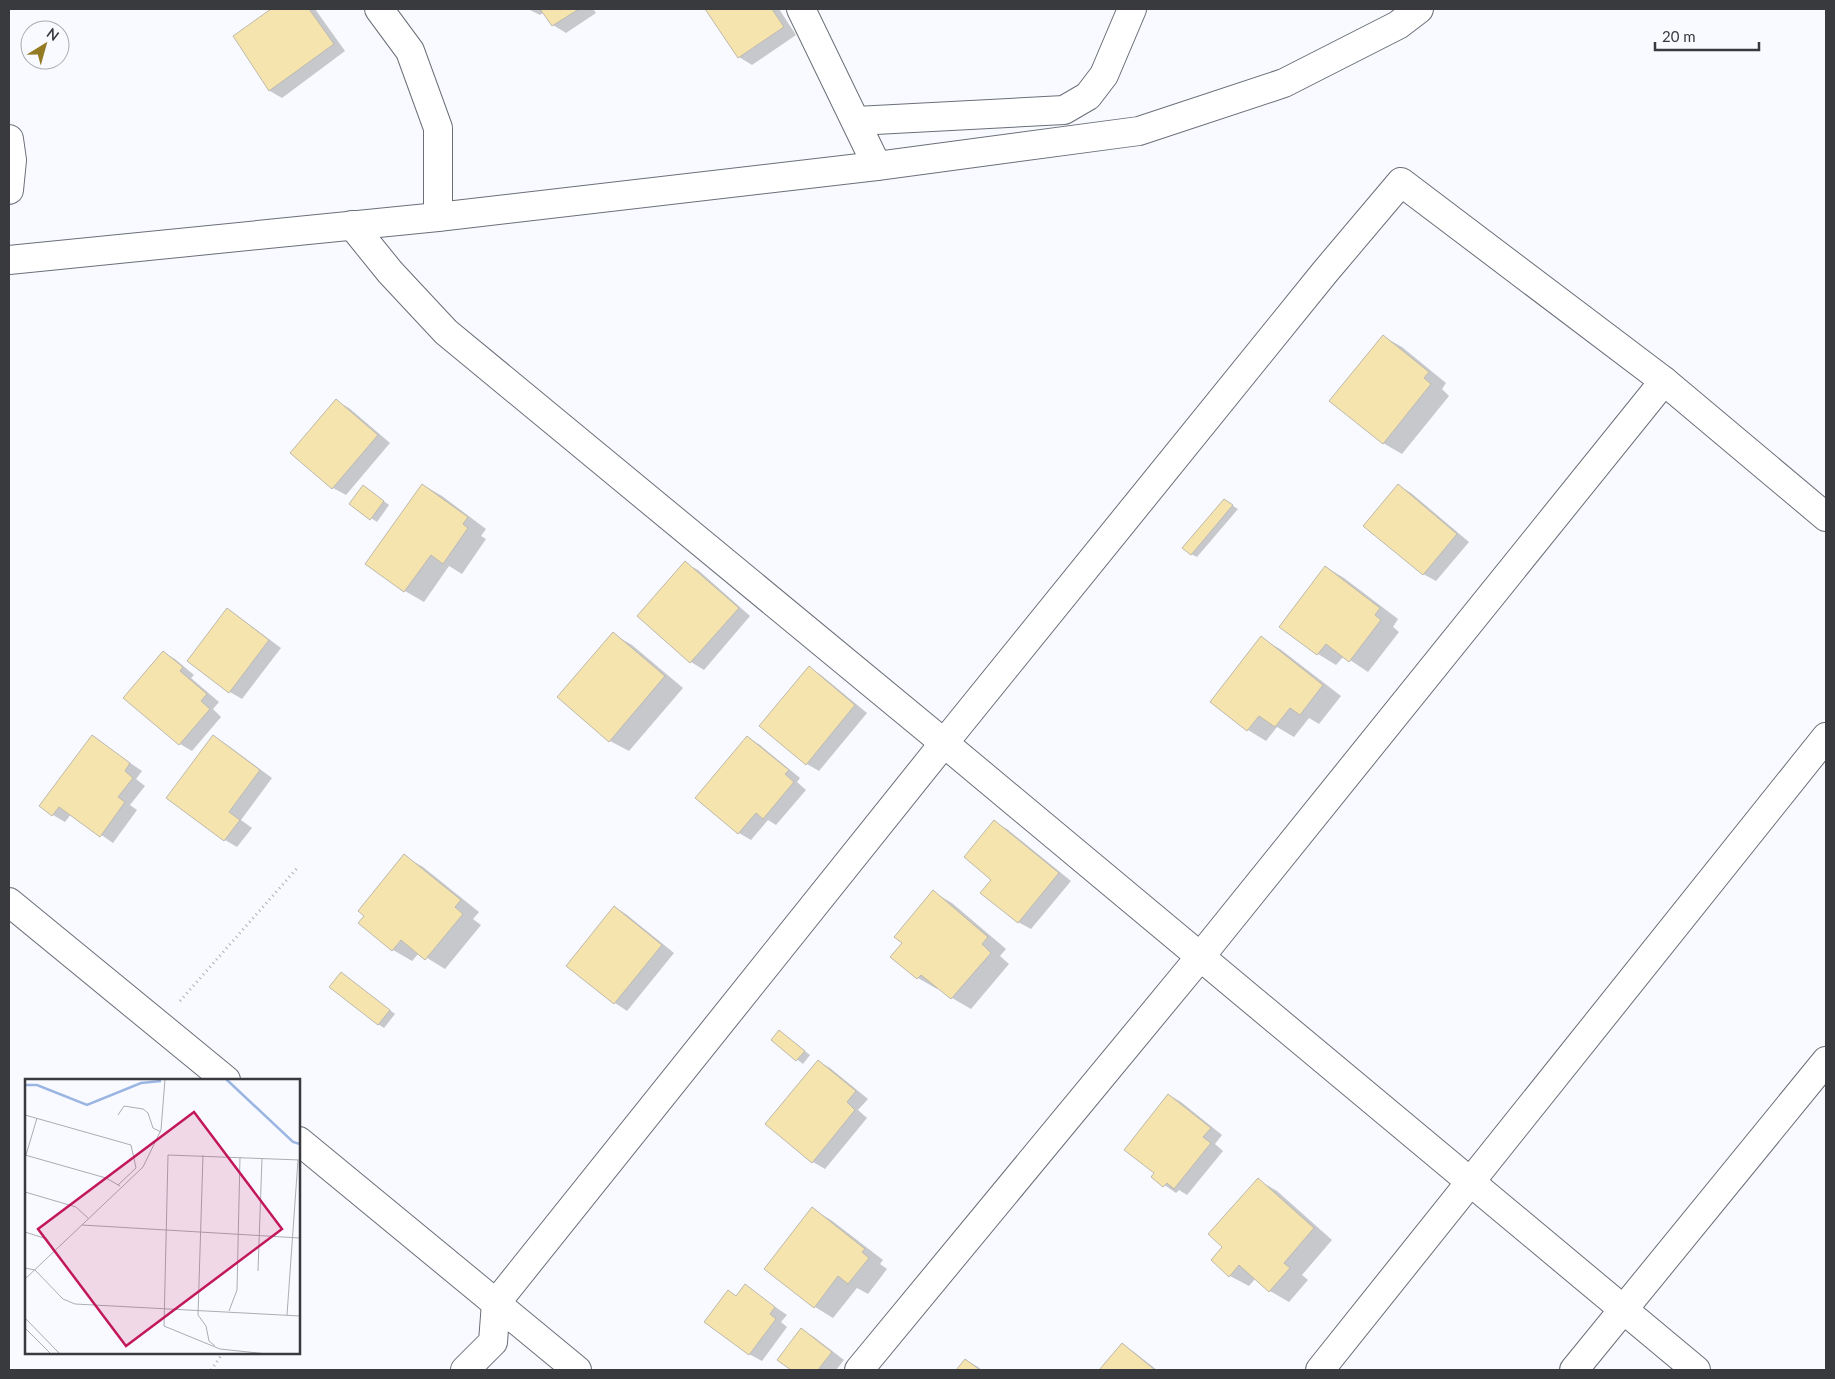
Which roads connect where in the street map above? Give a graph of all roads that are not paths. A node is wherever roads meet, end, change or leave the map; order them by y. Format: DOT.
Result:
graph roads {
  1 [pos="378,9"];
  2 [pos="801,9"];
  3 [pos="1132,9"];
  4 [pos="1419,9"];
  5 [pos="856,121"];
  6 [pos="9,139"];
  7 [pos="877,166"];
  8 [pos="9,190"];
  9 [pos="438,217"];
  10 [pos="352,225"];
  11 [pos="9,260"];
  12 [pos="1664,381"];
  13 [pos="1826,517"];
  14 [pos="1826,737"];
  15 [pos="944,744"];
  16 [pos="9,902"];
  17 [pos="1200,957"];
  18 [pos="1826,1061"];
  19 [pos="225,1079"];
  20 [pos="300,1142"];
  21 [pos="1470,1182"];
  22 [pos="496,1304"];
  23 [pos="1622,1310"];
  24 [pos="465,1370"];
  25 [pos="577,1370"];
  26 [pos="859,1370"];
  27 [pos="1320,1370"];
  28 [pos="1574,1370"];
  29 [pos="1696,1370"];
  1 -- 9 [label="street"];
  2 -- 5 [label="street"];
  3 -- 5 [label="street"];
  4 -- 7 [label="street"];
  5 -- 7 [label="street"];
  6 -- 8 [label="street"];
  7 -- 9 [label="street"];
  9 -- 10 [label="street"];
  10 -- 11 [label="street"];
  10 -- 15 [label="street"];
  12 -- 13 [label="street"];
  12 -- 15 [label="street"];
  12 -- 17 [label="street"];
  14 -- 21 [label="street"];
  15 -- 17 [label="street"];
  15 -- 22 [label="street"];
  16 -- 19 [label="street"];
  17 -- 21 [label="street"];
  17 -- 26 [label="street"];
  18 -- 23 [label="street"];
  20 -- 22 [label="street"];
  21 -- 23 [label="street"];
  21 -- 27 [label="street"];
  22 -- 24 [label="street"];
  22 -- 25 [label="street"];
  23 -- 28 [label="street"];
  23 -- 29 [label="street"];
}
